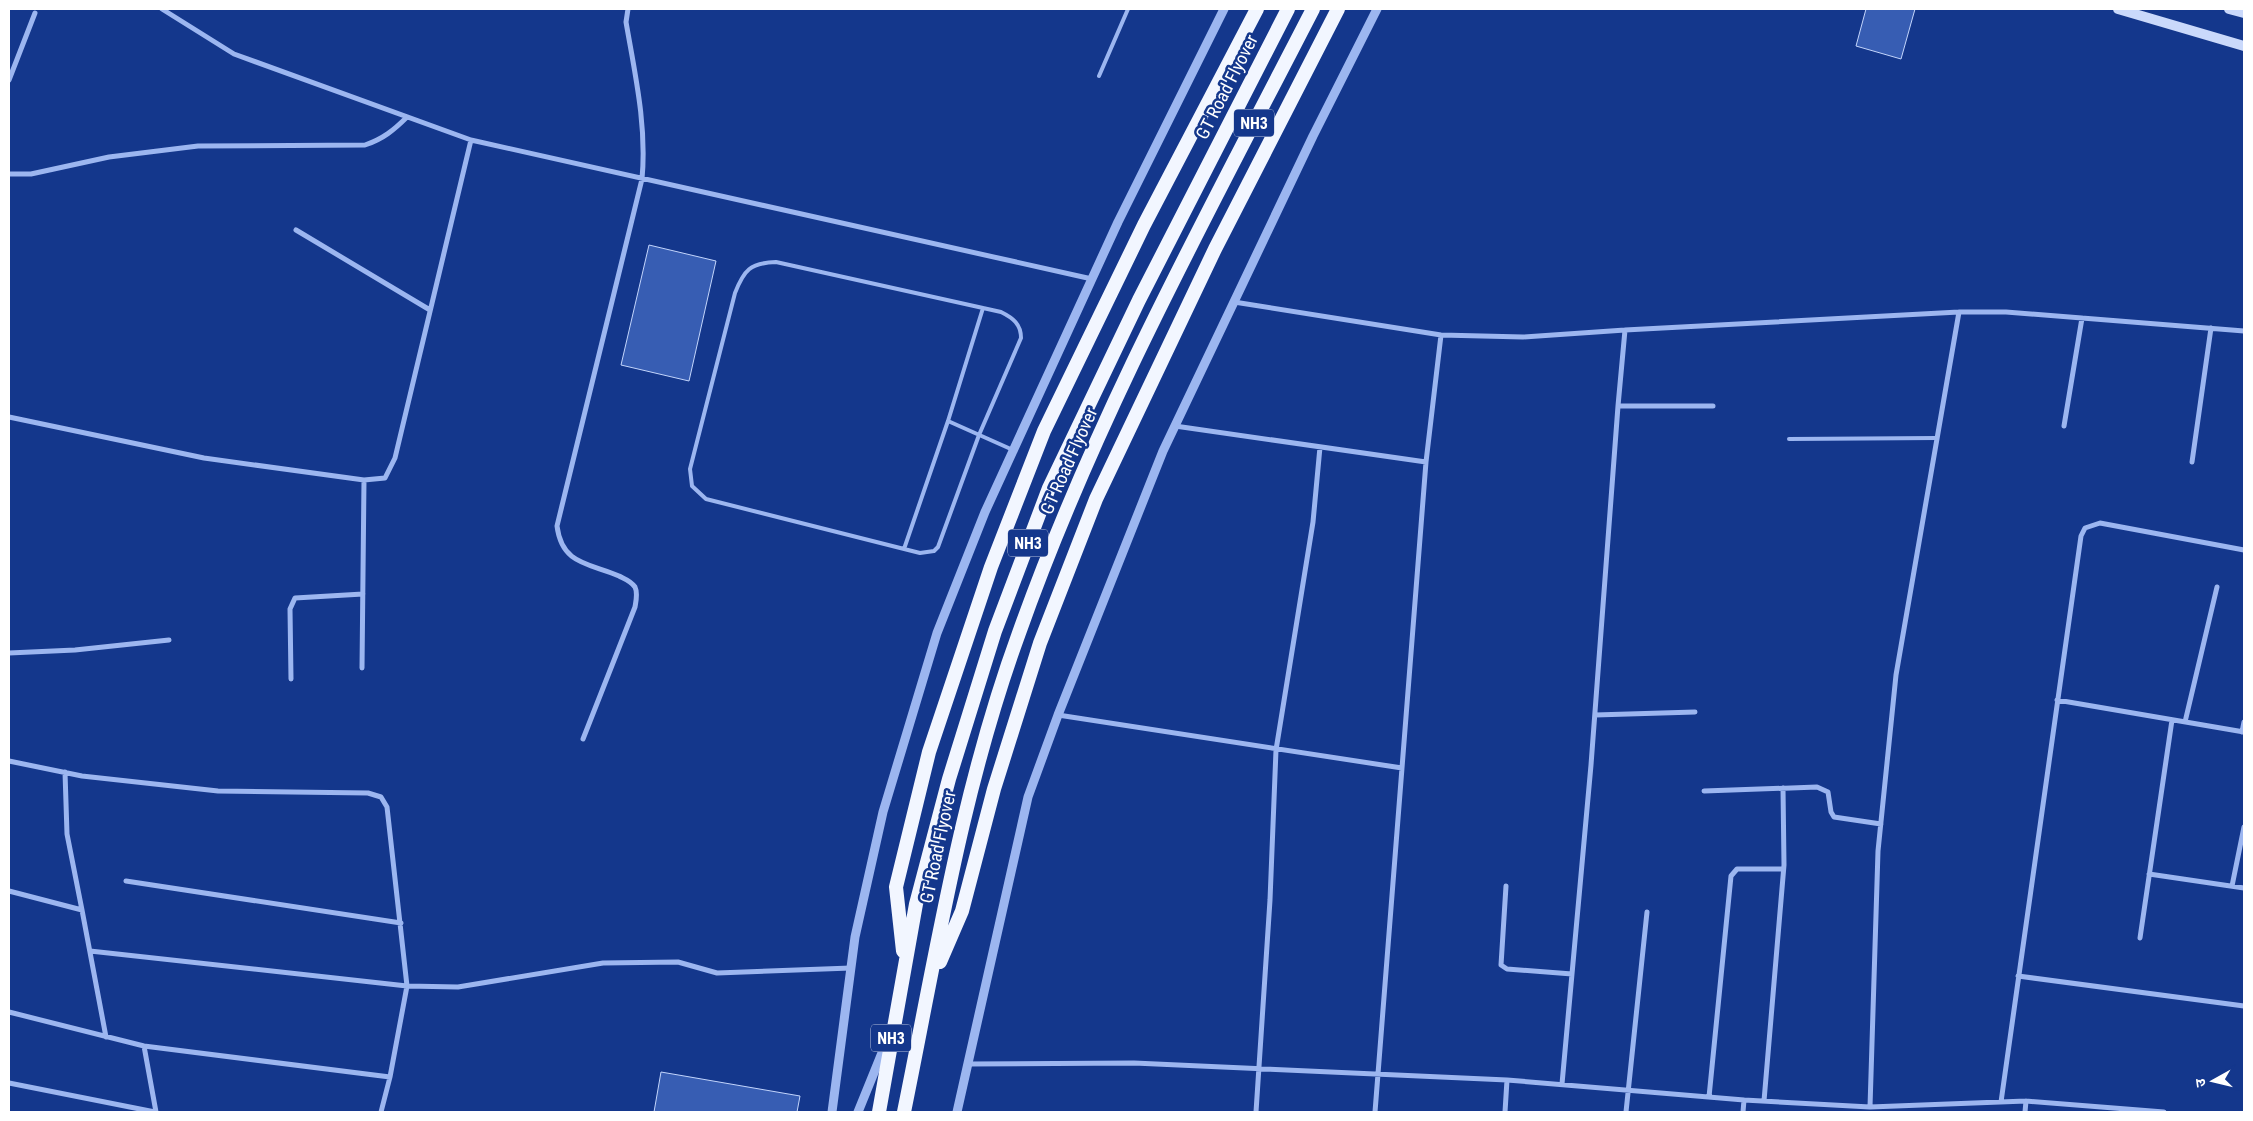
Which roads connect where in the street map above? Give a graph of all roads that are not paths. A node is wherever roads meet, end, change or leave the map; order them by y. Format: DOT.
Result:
graph roads {
  1 [pos="162,9"];
  2 [pos="628,9"];
  3 [pos="1128,9"];
  4 [pos="1224,9"];
  5 [pos="1256,9"];
  6 [pos="1288,9"];
  7 [pos="1313,9"];
  8 [pos="1338,9"];
  9 [pos="1377,9"];
  10 [pos="2118,9"];
  11 [pos="2230,9"];
  12 [pos="35,13"];
  13 [pos="2244,13"];
  14 [pos="2244,46"];
  15 [pos="1099,76"];
  16 [pos="9,80"];
  17 [pos="407,117"];
  18 [pos="471,140"];
  19 [pos="9,174"];
  20 [pos="642,179"];
  21 [pos="296,230"];
  22 [pos="1092,278"];
  23 [pos="1233,302"];
  24 [pos="983,308"];
  25 [pos="430,310"];
  26 [pos="1959,312"];
  27 [pos="2082,318"];
  28 [pos="2211,328"];
  29 [pos="1625,330"];
  30 [pos="2244,331"];
  31 [pos="1441,335"];
  32 [pos="1618,406"];
  33 [pos="1714,406"];
  34 [pos="9,417"];
  35 [pos="948,421"];
  36 [pos="1175,426"];
  37 [pos="2064,426"];
  38 [pos="979,435"];
  39 [pos="1937,438"];
  40 [pos="1789,439"];
  41 [pos="1320,447"];
  42 [pos="1013,450"];
  43 [pos="1426,462"];
  44 [pos="2192,462"];
  45 [pos="364,480"];
  46 [pos="904,549"];
  47 [pos="2244,550"];
  48 [pos="2217,587"];
  49 [pos="363,594"];
  50 [pos="169,640"];
  51 [pos="9,653"];
  52 [pos="362,668"];
  53 [pos="291,679"];
  54 [pos="2057,700"];
  55 [pos="1695,712"];
  56 [pos="1595,714"];
  57 [pos="1058,715"];
  58 [pos="2172,720"];
  59 [pos="2185,722"];
  60 [pos="2244,722"];
  61 [pos="2243,732"];
  62 [pos="583,739"];
  63 [pos="1276,750"];
  64 [pos="9,761"];
  65 [pos="1402,768"];
  66 [pos="65,772"];
  67 [pos="1783,788"];
  68 [pos="1704,791"];
  69 [pos="1881,824"];
  70 [pos="2244,827"];
  71 [pos="1783,869"];
  72 [pos="2149,874"];
  73 [pos="126,881"];
  74 [pos="1506,886"];
  75 [pos="2232,886"];
  76 [pos="2244,888"];
  77 [pos="9,891"];
  78 [pos="82,910"];
  79 [pos="1647,912"];
  80 [pos="401,923"];
  81 [pos="2140,938"];
  82 [pos="90,951"];
  83 [pos="904,964"];
  84 [pos="851,968"];
  85 [pos="1572,974"];
  86 [pos="2018,976"];
  87 [pos="407,986"];
  88 [pos="929,986"];
  89 [pos="2244,1006"];
  90 [pos="9,1012"];
  91 [pos="893,1026"];
  92 [pos="106,1037"];
  93 [pos="144,1046"];
  94 [pos="968,1064"];
  95 [pos="1259,1068"];
  96 [pos="1378,1074"];
  97 [pos="390,1077"];
  98 [pos="1507,1080"];
  99 [pos="9,1083"];
  100 [pos="1562,1084"];
  101 [pos="1628,1090"];
  102 [pos="1709,1096"];
  103 [pos="1744,1100"];
  104 [pos="1764,1101"];
  105 [pos="2026,1101"];
  106 [pos="2001,1102"];
  107 [pos="1870,1107"];
  108 [pos="1881,1109"];
  109 [pos="155,1112"];
  110 [pos="380,1112"];
  111 [pos="832,1112"];
  112 [pos="858,1112"];
  113 [pos="879,1112"];
  114 [pos="904,1112"];
  115 [pos="957,1112"];
  116 [pos="1256,1112"];
  117 [pos="1376,1112"];
  118 [pos="1505,1112"];
  119 [pos="1626,1112"];
  120 [pos="1743,1112"];
  121 [pos="2025,1112"];
  122 [pos="2164,1112"];
  1 -- 17 [label="street"];
  2 -- 20 [label="street"];
  3 -- 15 [label="lane"];
  4 -- 22 [label="street"];
  5 -- 83 [label="highway"];
  6 -- 83 [label="highway, GT Road Flyover / NH3"];
  7 -- 88 [label="highway, GT Road Flyover / NH3"];
  8 -- 88 [label="highway"];
  9 -- 23 [label="street"];
  10 -- 14 [label="main road"];
  11 -- 13 [label="main road"];
  12 -- 16 [label="street"];
  17 -- 18 [label="street"];
  17 -- 19 [label="street"];
  18 -- 20 [label="street"];
  18 -- 25 [label="street"];
  20 -- 22 [label="street"];
  20 -- 62 [label="street"];
  21 -- 25 [label="street"];
  22 -- 42 [label="street"];
  23 -- 31 [label="street"];
  23 -- 36 [label="street"];
  24 -- 35 [label="lane"];
  24 -- 38 [label="lane"];
  24 -- 46 [label="lane"];
  25 -- 45 [label="street"];
  26 -- 27 [label="street"];
  26 -- 29 [label="street"];
  26 -- 39 [label="street"];
  27 -- 28 [label="street"];
  27 -- 37 [label="street"];
  28 -- 30 [label="street"];
  28 -- 44 [label="street"];
  29 -- 31 [label="street"];
  29 -- 32 [label="street"];
  31 -- 43 [label="street"];
  32 -- 33 [label="street"];
  32 -- 56 [label="street"];
  34 -- 45 [label="street"];
  35 -- 38 [label="lane"];
  35 -- 46 [label="lane"];
  36 -- 41 [label="street"];
  36 -- 57 [label="street"];
  38 -- 42 [label="lane"];
  38 -- 46 [label="lane"];
  39 -- 40 [label="lane"];
  39 -- 69 [label="street"];
  41 -- 43 [label="street"];
  41 -- 63 [label="street"];
  42 -- 84 [label="street"];
  43 -- 65 [label="street"];
  45 -- 49 [label="street"];
  47 -- 54 [label="street"];
  48 -- 59 [label="street"];
  49 -- 52 [label="street"];
  49 -- 53 [label="street"];
  50 -- 51 [label="street"];
  54 -- 58 [label="street"];
  54 -- 86 [label="street"];
  55 -- 56 [label="street"];
  56 -- 85 [label="street"];
  57 -- 63 [label="street"];
  57 -- 94 [label="street"];
  58 -- 59 [label="street"];
  58 -- 72 [label="street"];
  59 -- 61 [label="street"];
  60 -- 61 [label="street"];
  63 -- 65 [label="street"];
  63 -- 95 [label="street"];
  64 -- 66 [label="street"];
  65 -- 96 [label="street"];
  66 -- 78 [label="street"];
  66 -- 80 [label="street"];
  67 -- 68 [label="street"];
  67 -- 69 [label="street"];
  67 -- 71 [label="street"];
  69 -- 107 [label="street"];
  70 -- 75 [label="street"];
  71 -- 102 [label="street"];
  71 -- 104 [label="street"];
  72 -- 75 [label="street"];
  72 -- 81 [label="street"];
  73 -- 80 [label="street"];
  74 -- 85 [label="street"];
  75 -- 76 [label="street"];
  77 -- 78 [label="street"];
  78 -- 82 [label="street"];
  79 -- 101 [label="street"];
  80 -- 87 [label="street"];
  82 -- 87 [label="street"];
  82 -- 92 [label="street"];
  83 -- 91 [label="highway, NH3"];
  84 -- 87 [label="street"];
  84 -- 111 [label="street"];
  85 -- 100 [label="street"];
  86 -- 89 [label="street"];
  86 -- 106 [label="street"];
  87 -- 97 [label="street"];
  88 -- 114 [label="highway, NH3"];
  90 -- 92 [label="street"];
  91 -- 112 [label="street"];
  91 -- 113 [label="highway, NH3"];
  92 -- 93 [label="street"];
  93 -- 97 [label="street"];
  93 -- 109 [label="street"];
  94 -- 95 [label="street"];
  94 -- 115 [label="street"];
  95 -- 96 [label="street"];
  95 -- 116 [label="street"];
  96 -- 98 [label="street"];
  96 -- 117 [label="street"];
  97 -- 110 [label="street"];
  98 -- 100 [label="street"];
  98 -- 118 [label="street"];
  99 -- 109 [label="street"];
  100 -- 101 [label="street"];
  101 -- 102 [label="street"];
  101 -- 119 [label="street"];
  102 -- 103 [label="street"];
  103 -- 104 [label="street"];
  103 -- 120 [label="street"];
  104 -- 107 [label="street"];
  105 -- 106 [label="street"];
  105 -- 121 [label="street"];
  105 -- 122 [label="street"];
  106 -- 108 [label="street"];
  107 -- 108 [label="street"];
}
